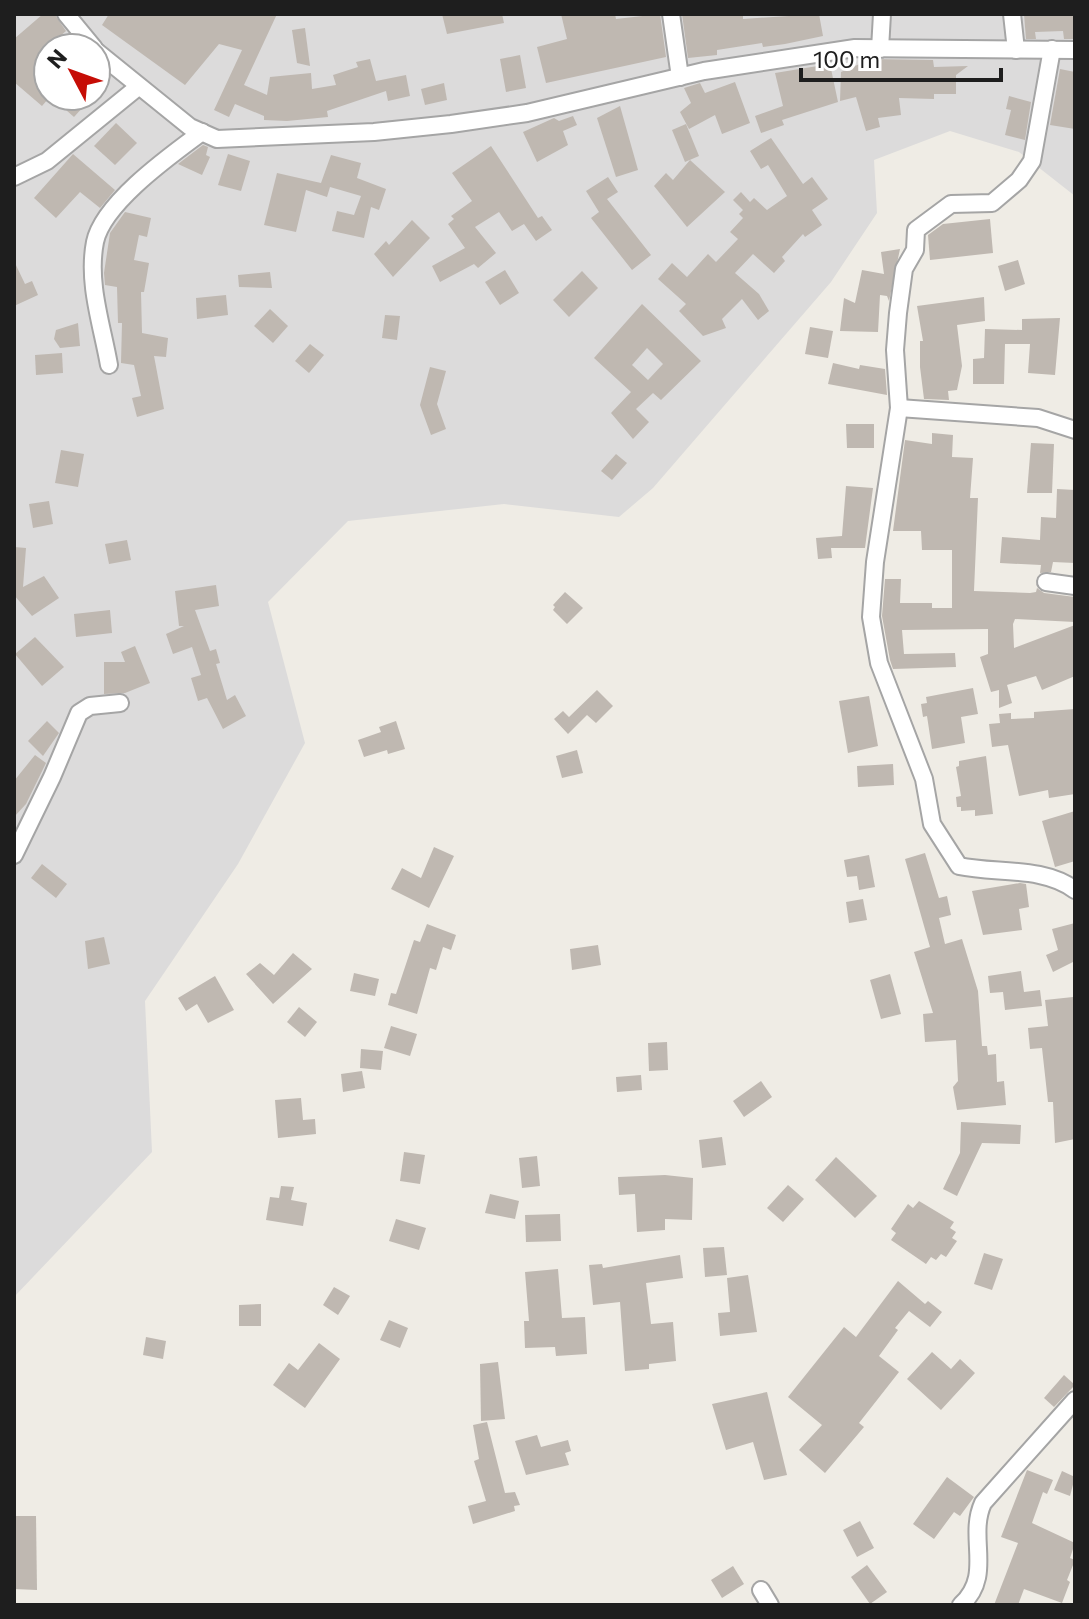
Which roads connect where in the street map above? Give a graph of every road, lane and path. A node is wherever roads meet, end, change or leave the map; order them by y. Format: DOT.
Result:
graph roads {
  1 [pos="671,14"];
  2 [pos="882,14"];
  3 [pos="1012,14"];
  4 [pos="880,49"];
  5 [pos="1052,49"];
  6 [pos="1016,50"];
  7 [pos="1075,50"];
  8 [pos="112,65"];
  9 [pos="680,77"];
  10 [pos="138,87"];
  11 [pos="202,132"];
  12 [pos="14,177"];
  13 [pos="109,365"];
  14 [pos="899,408"];
  15 [pos="1075,430"];
  16 [pos="1046,582"];
  17 [pos="1075,586"];
  18 [pos="120,703"];
  19 [pos="14,855"];
  20 [pos="1075,890"];
  21 [pos="1075,1400"];
  22 [pos="761,1590"];
  23 [pos="770,1605"];
  24 [pos="961,1605"];
  1 -- 9 [label="street"];
  2 -- 4 [label="street"];
  3 -- 6 [label="street"];
  4 -- 6 [label="street"];
  4 -- 9 [label="street"];
  5 -- 6 [label="street"];
  5 -- 7 [label="street"];
  5 -- 14 [label="street"];
  8 -- 10 [label="street"];
  9 -- 11 [label="street"];
  10 -- 11 [label="street"];
  10 -- 12 [label="street"];
  11 -- 13 [label="street"];
  14 -- 15 [label="street"];
  14 -- 20 [label="street"];
  16 -- 17 [label="street"];
  18 -- 19 [label="street"];
  21 -- 24 [label="street"];
  22 -- 23 [label="street"];
}
